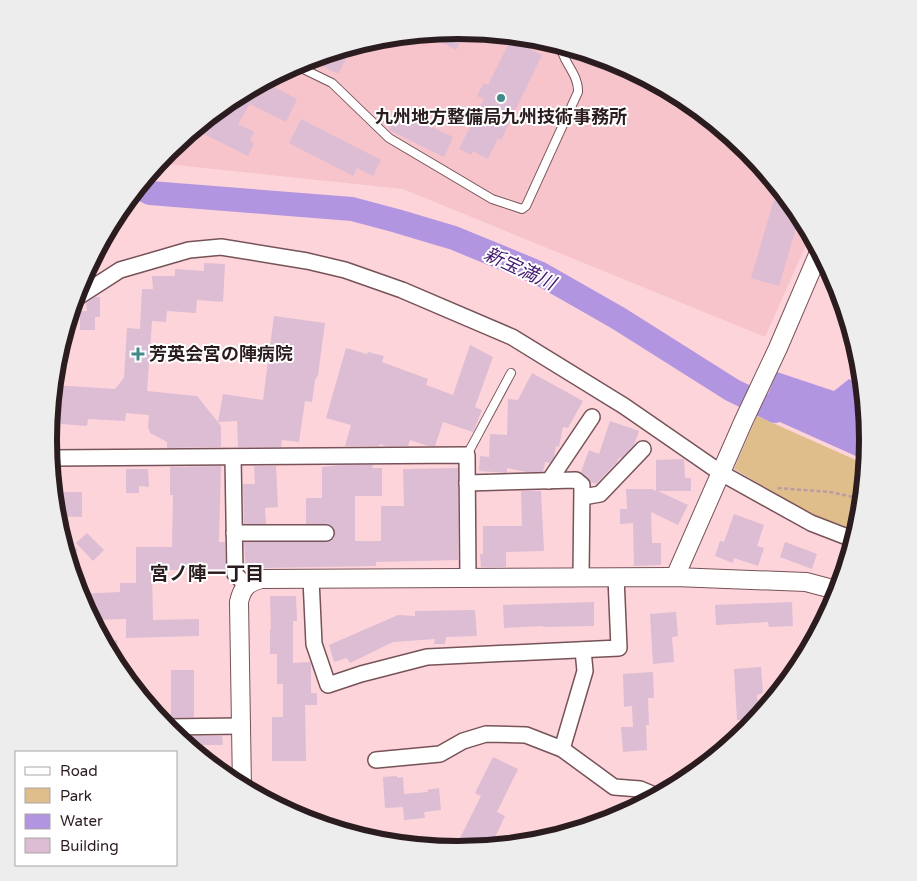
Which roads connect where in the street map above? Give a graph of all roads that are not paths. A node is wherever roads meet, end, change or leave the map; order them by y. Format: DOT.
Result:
graph roads {
  1 [pos="561,52"];
  2 [pos="305,69"];
  3 [pos="816,258"];
  4 [pos="85,293"];
  5 [pos="511,373"];
  6 [pos="592,417"];
  7 [pos="643,449"];
  8 [pos="467,455"];
  9 [pos="234,457"];
  10 [pos="58,458"];
  11 [pos="721,473"];
  12 [pos="549,481"];
  13 [pos="467,483"];
  14 [pos="583,497"];
  15 [pos="326,532"];
  16 [pos="234,533"];
  17 [pos="849,538"];
  18 [pos="616,577"];
  19 [pos="675,577"];
  20 [pos="468,578"];
  21 [pos="581,578"];
  22 [pos="311,579"];
  23 [pos="246,585"];
  24 [pos="832,589"];
  25 [pos="583,650"];
  26 [pos="241,726"];
  27 [pos="176,727"];
  28 [pos="562,749"];
  29 [pos="376,760"];
  30 [pos="242,779"];
  31 [pos="650,793"];
  1 -- 2 [label="lane"];
  3 -- 11 [label="street"];
  4 -- 11 [label="street"];
  5 -- 8 [label="lane"];
  6 -- 12 [label="street"];
  7 -- 14 [label="street"];
  8 -- 9 [label="street"];
  8 -- 13 [label="street"];
  9 -- 10 [label="street"];
  9 -- 16 [label="street"];
  11 -- 17 [label="street"];
  11 -- 19 [label="street"];
  12 -- 13 [label="street"];
  12 -- 14 [label="street"];
  13 -- 20 [label="street"];
  14 -- 21 [label="street"];
  15 -- 16 [label="street"];
  16 -- 23 [label="street"];
  18 -- 19 [label="street"];
  18 -- 21 [label="street"];
  18 -- 25 [label="street"];
  19 -- 24 [label="street"];
  20 -- 21 [label="street"];
  20 -- 22 [label="street"];
  22 -- 23 [label="street"];
  22 -- 25 [label="street"];
  23 -- 26 [label="street"];
  25 -- 28 [label="street"];
  26 -- 27 [label="street"];
  26 -- 30 [label="street"];
  28 -- 29 [label="street"];
  28 -- 31 [label="street"];
}
